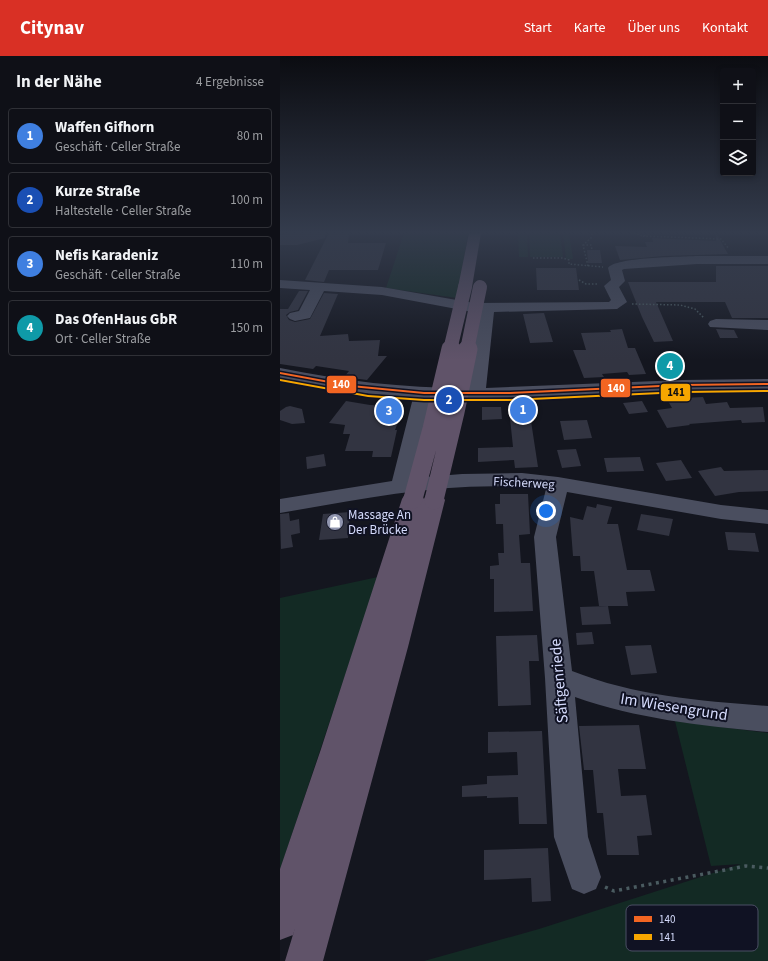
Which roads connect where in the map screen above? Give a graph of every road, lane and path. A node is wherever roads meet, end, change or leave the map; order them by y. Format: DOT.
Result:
graph roads {
  1 [pos="476,275"];
  2 [pos="617,275"];
  3 [pos="280,284"];
  4 [pos="319,287"];
  5 [pos="617,299"];
  6 [pos="486,308"];
  7 [pos="295,316"];
  8 [pos="716,324"];
  9 [pos="768,325"];
  10 [pos="281,374"];
  11 [pos="768,384"];
  12 [pos="423,393"];
  13 [pos="476,393"];
  14 [pos="558,484"];
  15 [pos="416,495"];
  16 [pos="280,506"];
  17 [pos="768,517"];
  18 [pos="559,678"];
  19 [pos="768,719"];
  20 [pos="768,868"];
  21 [pos="584,878"];
  22 [pos="280,922"];
  23 [pos="304,961"];
  1 -- 15 [label="highway, bridge"];
  2 -- 5 [label="street"];
  3 -- 4 [label="street"];
  4 -- 6 [label="street"];
  4 -- 7 [label="street"];
  5 -- 6 [label="street"];
  5 -- 8 [label="path"];
  6 -- 13 [label="street"];
  8 -- 9 [label="street"];
  10 -- 12 [label="street"];
  11 -- 13 [label="street"];
  12 -- 13 [label="street"];
  12 -- 15 [label="street"];
  14 -- 15 [label="street, Fischerweg"];
  14 -- 17 [label="street, Fischerweg"];
  14 -- 18 [label="street, Säftgenriede"];
  15 -- 16 [label="street, Fischerweg"];
  15 -- 22 [label="highway"];
  15 -- 23 [label="highway"];
  18 -- 19 [label="street, Im Wiesengrund"];
  18 -- 21 [label="street, Säftgenriede"];
  20 -- 21 [label="path"];
}
